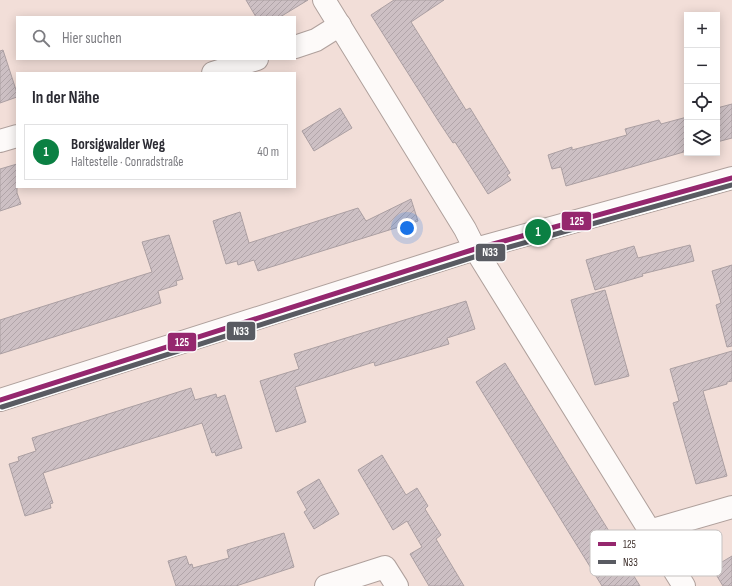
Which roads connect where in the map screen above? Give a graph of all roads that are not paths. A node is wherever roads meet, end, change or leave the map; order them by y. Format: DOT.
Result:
graph roads {
  1 [pos="324,0"];
  2 [pos="340,25"];
  3 [pos="296,47"];
  4 [pos="254,60"];
  5 [pos="216,72"];
  6 [pos="16,136"];
  7 [pos="0,141"];
  8 [pos="732,178"];
  9 [pos="474,249"];
  10 [pos="0,400"];
  11 [pos="732,507"];
  12 [pos="648,530"];
  13 [pos="652,530"];
  14 [pos="678,576"];
  15 [pos="326,586"];
  16 [pos="397,586"];
  17 [pos="684,586"];
  1 -- 2 [label="street"];
  2 -- 3 [label="street"];
  2 -- 9 [label="street"];
  4 -- 5 [label="street"];
  6 -- 7 [label="street"];
  8 -- 9 [label="street"];
  9 -- 10 [label="street"];
  9 -- 12 [label="street"];
  11 -- 13 [label="street"];
  14 -- 17 [label="street"];
  15 -- 16 [label="street"];
}
